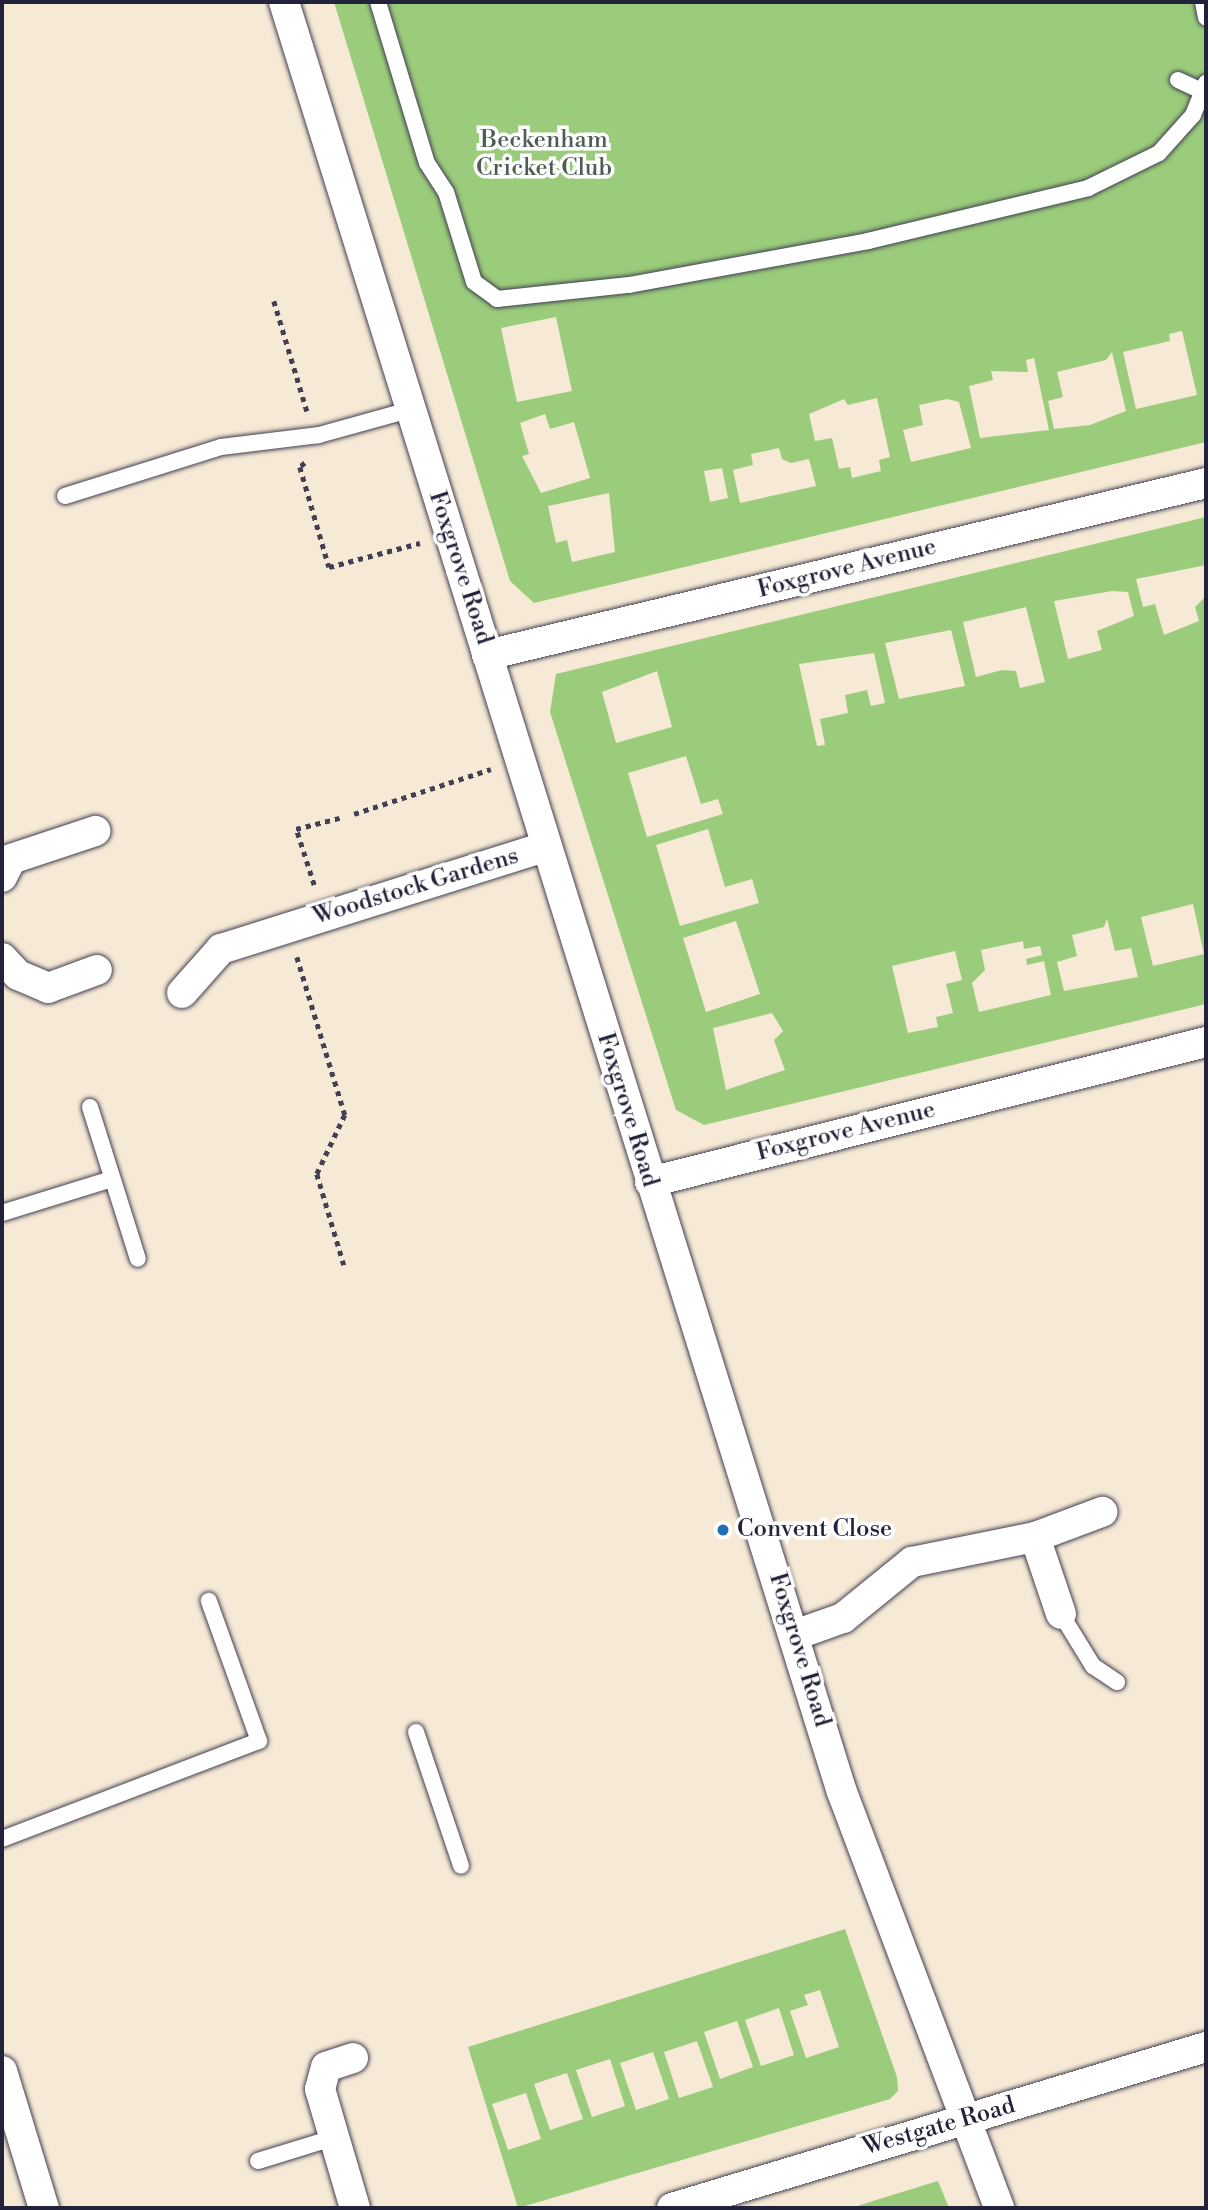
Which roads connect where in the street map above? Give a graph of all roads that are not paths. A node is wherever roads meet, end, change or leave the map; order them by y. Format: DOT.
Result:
graph roads {
  1 [pos="284,2"];
  2 [pos="378,2"];
  3 [pos="1203,2"];
  4 [pos="1206,19"];
  5 [pos="1178,80"];
  6 [pos="1205,87"];
  7 [pos="409,410"];
  8 [pos="1206,482"];
  9 [pos="65,496"];
  10 [pos="487,655"];
  11 [pos="95,831"];
  12 [pos="545,847"];
  13 [pos="2,877"];
  14 [pos="2,958"];
  15 [pos="97,970"];
  16 [pos="182,993"];
  17 [pos="1206,1042"];
  18 [pos="90,1107"];
  19 [pos="113,1179"];
  20 [pos="650,1182"];
  21 [pos="2,1213"];
  22 [pos="138,1259"];
  23 [pos="1102,1512"];
  24 [pos="1035,1537"];
  25 [pos="208,1601"];
  26 [pos="1061,1614"];
  27 [pos="795,1635"];
  28 [pos="1117,1682"];
  29 [pos="416,1732"];
  30 [pos="2,1839"];
  31 [pos="461,1866"];
  32 [pos="1206,2048"];
  33 [pos="353,2058"];
  34 [pos="2,2071"];
  35 [pos="961,2118"];
  36 [pos="11,2134"];
  37 [pos="336,2137"];
  38 [pos="258,2161"];
  39 [pos="44,2208"];
  40 [pos="355,2208"];
  41 [pos="672,2208"];
  42 [pos="999,2208"];
  1 -- 7 [label="street, Foxgrove Road"];
  2 -- 6 [label="lane"];
  3 -- 4 [label="lane"];
  5 -- 6 [label="lane"];
  7 -- 9 [label="lane"];
  7 -- 10 [label="street, Foxgrove Road"];
  8 -- 10 [label="street, Foxgrove Avenue"];
  10 -- 12 [label="street, Foxgrove Road"];
  11 -- 13 [label="street"];
  12 -- 16 [label="street, Woodstock Gardens"];
  12 -- 20 [label="street, Foxgrove Road"];
  14 -- 15 [label="street"];
  17 -- 20 [label="street, Foxgrove Avenue"];
  18 -- 19 [label="lane"];
  19 -- 21 [label="lane"];
  19 -- 22 [label="lane"];
  20 -- 27 [label="street, Foxgrove Road"];
  23 -- 24 [label="street"];
  24 -- 26 [label="street"];
  24 -- 27 [label="street"];
  25 -- 30 [label="lane"];
  26 -- 28 [label="lane"];
  27 -- 35 [label="street, Foxgrove Road"];
  29 -- 31 [label="lane"];
  32 -- 35 [label="street, Westgate Road"];
  33 -- 37 [label="street"];
  34 -- 36 [label="street"];
  35 -- 41 [label="street, Westgate Road"];
  35 -- 42 [label="street, Foxgrove Road"];
  36 -- 39 [label="street"];
  37 -- 38 [label="lane"];
  37 -- 40 [label="street"];
}
